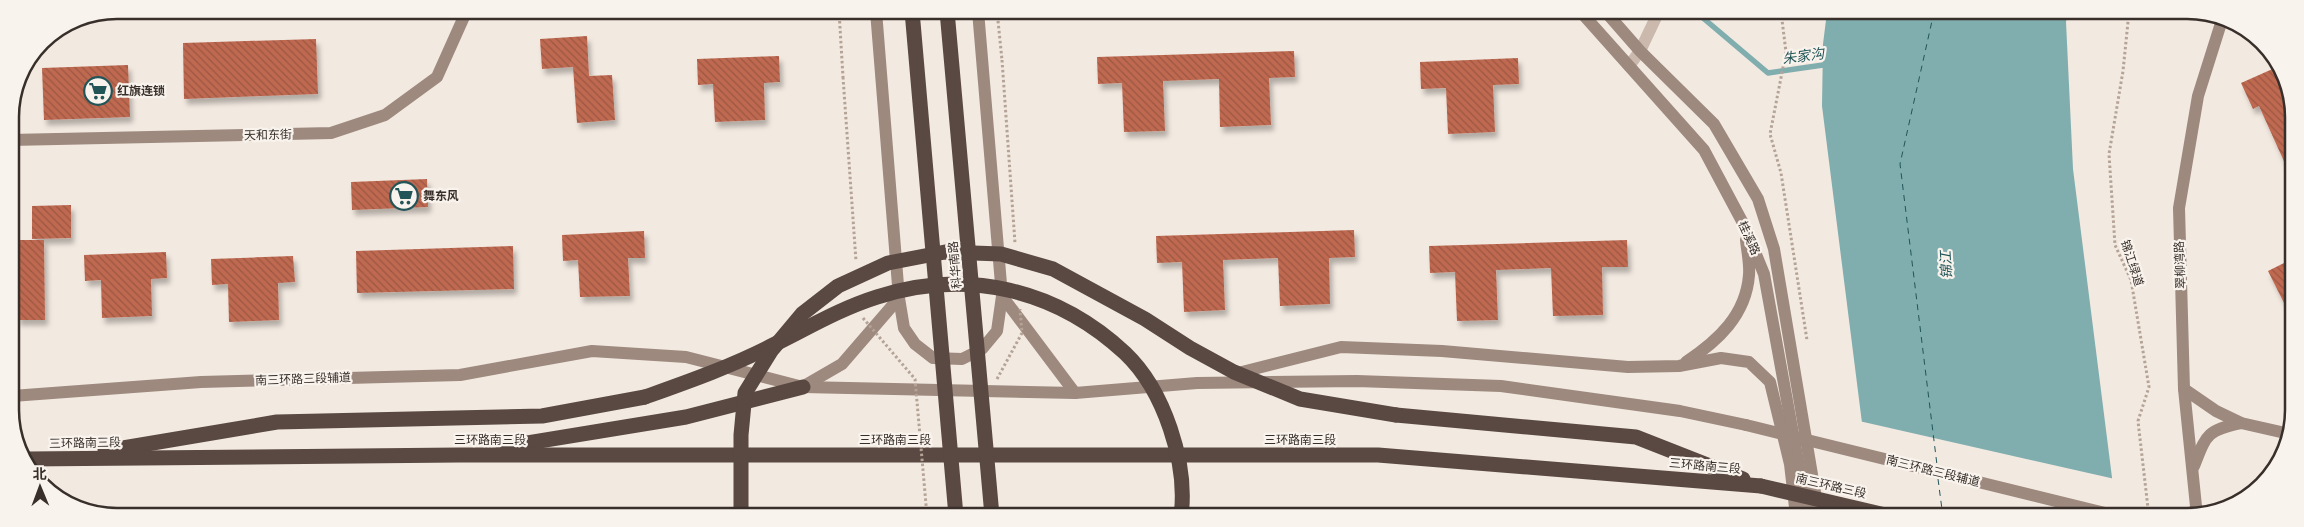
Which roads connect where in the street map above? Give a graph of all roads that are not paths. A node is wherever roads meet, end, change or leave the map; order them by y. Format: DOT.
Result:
graph roads {
  1 [pos="463,19"];
  2 [pos="877,19"];
  3 [pos="913,19"];
  4 [pos="948,19"];
  5 [pos="979,19"];
  6 [pos="1587,19"];
  7 [pos="1612,19"];
  8 [pos="1656,19"];
  9 [pos="2221,25"];
  10 [pos="1640,51"];
  11 [pos="1629,66"];
  12 [pos="19,140"];
  13 [pos="1744,225"];
  14 [pos="1002,296"];
  15 [pos="899,298"];
  16 [pos="1679,366"];
  17 [pos="1197,383"];
  18 [pos="802,387"];
  19 [pos="2184,389"];
  20 [pos="1076,393"];
  21 [pos="19,395"];
  22 [pos="2240,423"];
  23 [pos="2282,432"];
  24 [pos="459,455"];
  25 [pos="32,459"];
  26 [pos="59,459"];
  27 [pos="2192,470"];
  28 [pos="1761,486"];
  29 [pos="741,508"];
  30 [pos="955,508"];
  31 [pos="991,508"];
  32 [pos="1182,508"];
  33 [pos="1795,508"];
  34 [pos="1807,508"];
  35 [pos="1818,508"];
  36 [pos="1859,508"];
  37 [pos="2084,508"];
  38 [pos="2196,508"];
  1 -- 12 [label="street, 天和东街"];
  2 -- 15 [label="street"];
  3 -- 30 [label="highway, 科华南路, bridge"];
  4 -- 31 [label="highway, 科华南路, bridge"];
  5 -- 14 [label="street"];
  6 -- 11 [label="street, 桂溪路"];
  7 -- 10 [label="street, 桂溪路"];
  8 -- 10 [label="street"];
  9 -- 19 [label="street, 翠柳湾路"];
  10 -- 11 [label="street"];
  10 -- 35 [label="street, 桂溪路"];
  11 -- 13 [label="street, 桂溪路"];
  13 -- 16 [label="street"];
  13 -- 34 [label="street, 桂溪路"];
  14 -- 15 [label="street"];
  14 -- 20 [label="street"];
  15 -- 18 [label="street"];
  16 -- 17 [label="street"];
  16 -- 33 [label="street"];
  17 -- 20 [label="street, 南三环路三段辅道"];
  17 -- 37 [label="street, 南三环路三段辅道, bridge"];
  18 -- 20 [label="street, 南三环路三段辅道"];
  18 -- 21 [label="street, 南三环路三段辅道"];
  18 -- 24 [label="highway"];
  19 -- 22 [label="street"];
  19 -- 27 [label="street, 翠柳湾路"];
  22 -- 23 [label="street"];
  22 -- 27 [label="street"];
  24 -- 26 [label="highway, 三环路南三段"];
  24 -- 28 [label="highway, 三环路南三段"];
  25 -- 26 [label="highway, 三环路南三段"];
  26 -- 32 [label="highway, bridge"];
  27 -- 38 [label="street, 翠柳湾路"];
  28 -- 29 [label="highway, bridge"];
  28 -- 36 [label="highway, 南三环路三段, bridge"];
}
